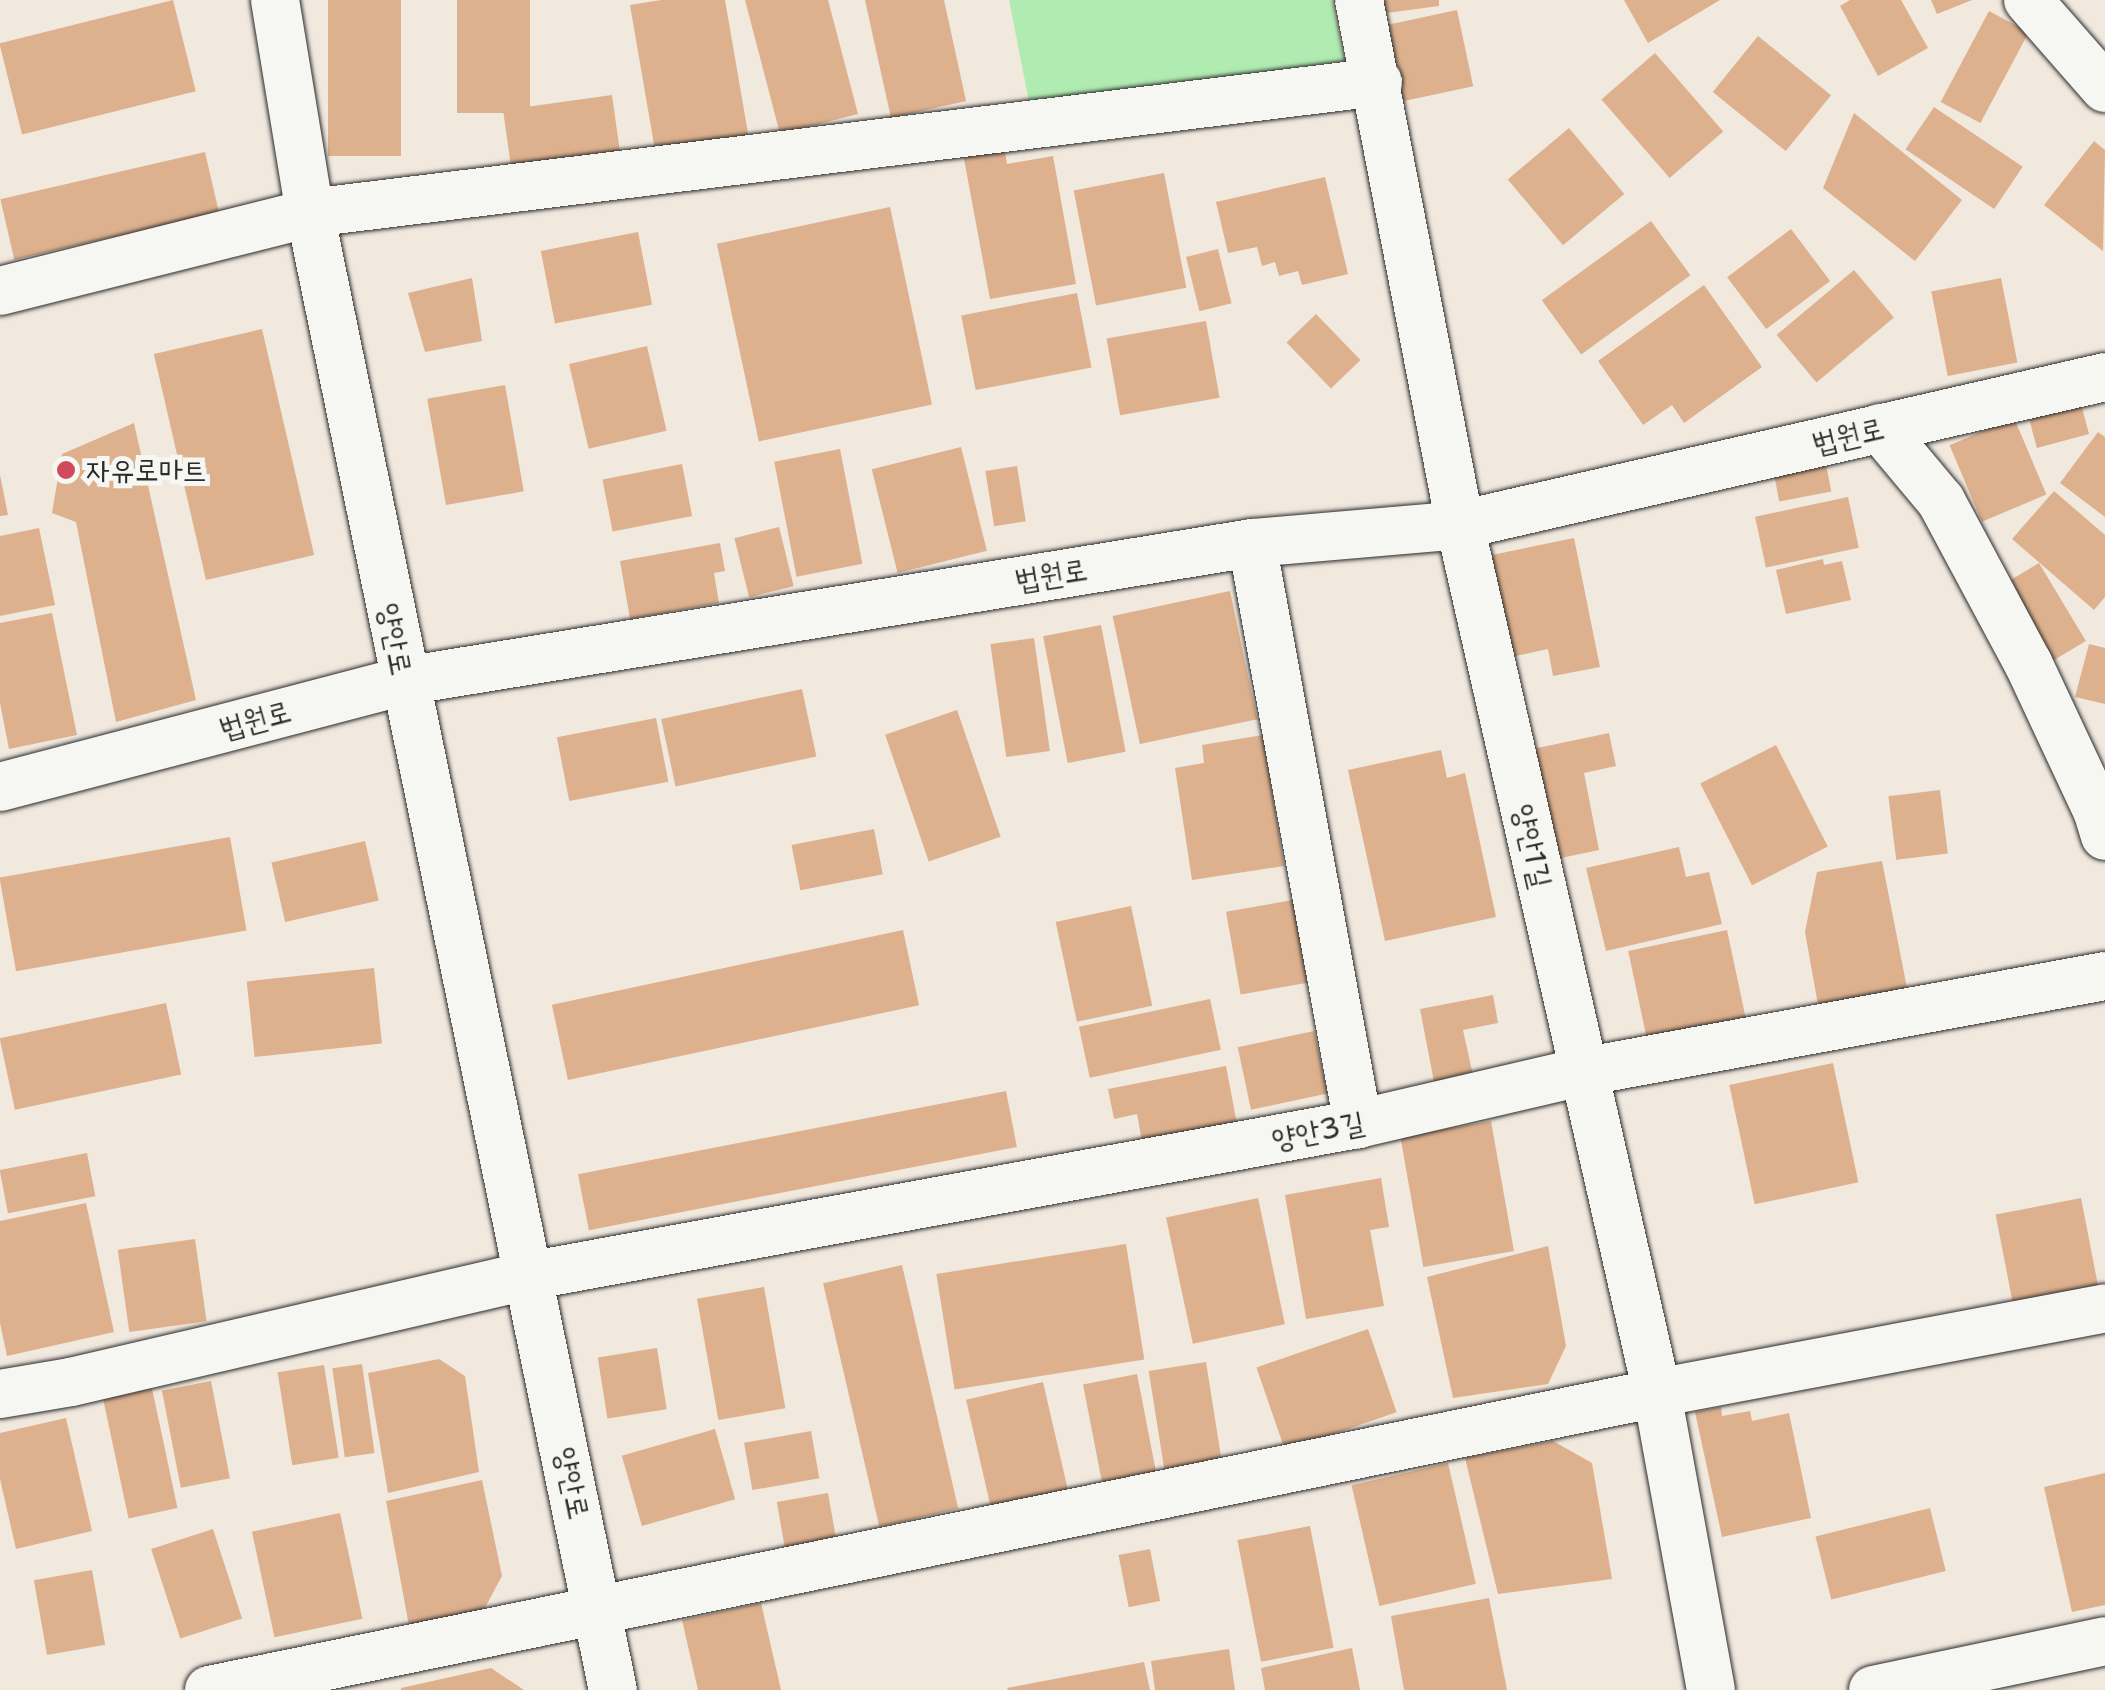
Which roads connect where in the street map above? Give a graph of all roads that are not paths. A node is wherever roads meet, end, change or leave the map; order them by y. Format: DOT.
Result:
graph roads {
  1 [pos="275,0"];
  2 [pos="1359,0"];
  3 [pos="2028,0"];
  4 [pos="1378,82"];
  5 [pos="2105,88"];
  6 [pos="310,213"];
  7 [pos="0,291"];
  8 [pos="2105,377"];
  9 [pos="1880,428"];
  10 [pos="1460,524"];
  11 [pos="1252,543"];
  12 [pos="404,680"];
  13 [pos="0,787"];
  14 [pos="2105,836"];
  15 [pos="2105,976"];
  16 [pos="1582,1072"];
  17 [pos="1358,1124"];
  18 [pos="528,1276"];
  19 [pos="2105,1308"];
  20 [pos="1657,1393"];
  21 [pos="0,1394"];
  22 [pos="598,1608"];
  23 [pos="2105,1641"];
  24 [pos="209,1690"];
  25 [pos="613,1690"];
  26 [pos="1712,1690"];
  27 [pos="1872,1690"];
  1 -- 6 [label="street, 양안로"];
  2 -- 4 [label="street, 양안1길"];
  3 -- 5 [label="street"];
  4 -- 6 [label="street"];
  4 -- 10 [label="street, 양안1길"];
  6 -- 7 [label="street"];
  6 -- 12 [label="street, 양안로"];
  8 -- 9 [label="street, 법원로"];
  9 -- 10 [label="street, 법원로"];
  9 -- 14 [label="street"];
  10 -- 11 [label="street, 법원로"];
  10 -- 16 [label="street, 양안1길"];
  11 -- 12 [label="street, 법원로"];
  11 -- 17 [label="street"];
  12 -- 13 [label="street, 법원로"];
  12 -- 18 [label="street, 양안로"];
  15 -- 16 [label="street, 양안3길"];
  16 -- 17 [label="street, 양안3길"];
  16 -- 20 [label="street, 양안1길"];
  17 -- 18 [label="street, 양안3길"];
  18 -- 21 [label="street"];
  18 -- 22 [label="street, 양안로"];
  19 -- 20 [label="street"];
  20 -- 22 [label="street"];
  20 -- 26 [label="street, 양안1길"];
  22 -- 24 [label="street"];
  22 -- 25 [label="street, 양안로"];
  23 -- 27 [label="street"];
}
